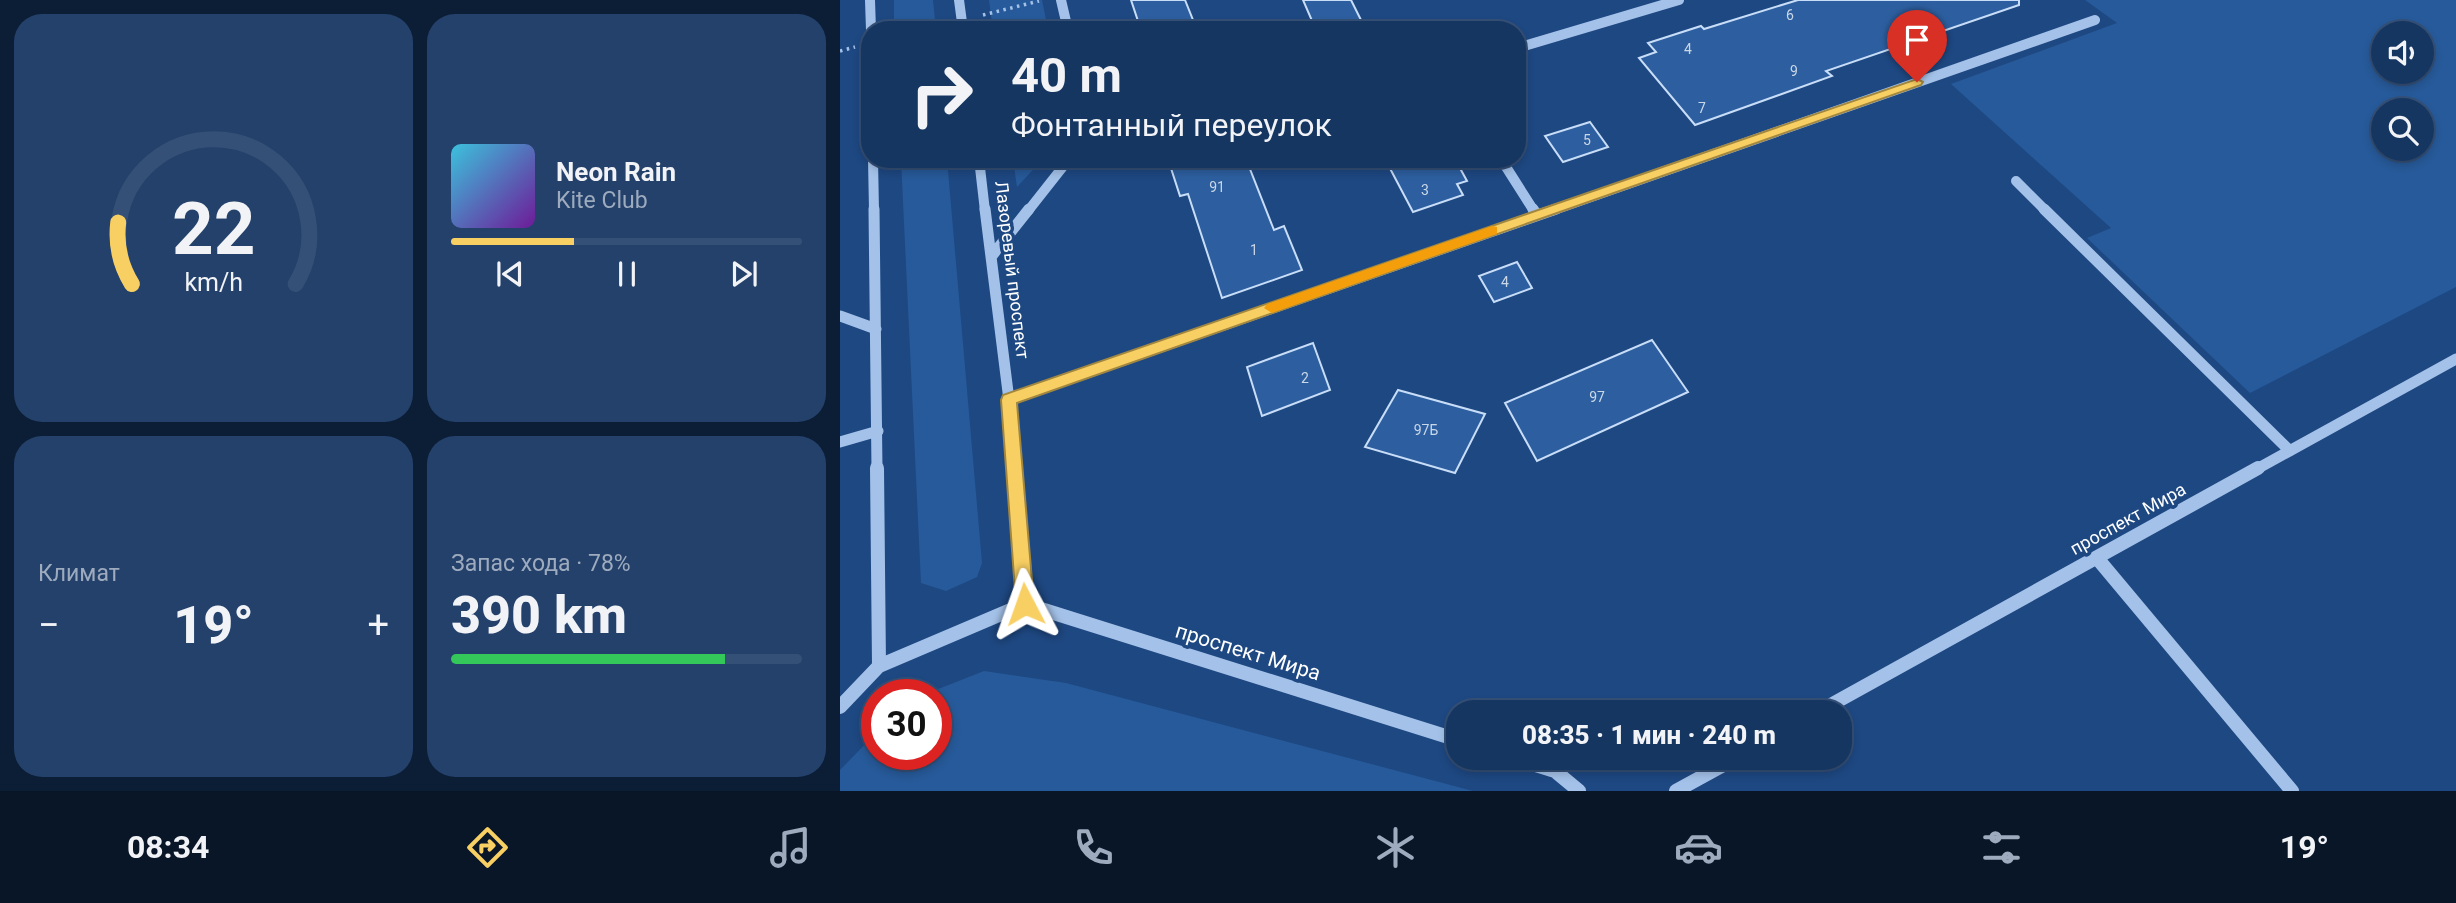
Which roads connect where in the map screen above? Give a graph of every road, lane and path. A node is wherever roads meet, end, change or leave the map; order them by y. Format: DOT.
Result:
graph roads {
  1 [pos="870,0"];
  2 [pos="959,0"];
  3 [pos="1061,0"];
  4 [pos="1679,0"];
  5 [pos="2095,20"];
  6 [pos="871,21"];
  7 [pos="962,21"];
  8 [pos="1066,21"];
  9 [pos="1526,45"];
  10 [pos="873,168"];
  11 [pos="980,168"];
  12 [pos="1062,168"];
  13 [pos="1507,168"];
  14 [pos="2016,181"];
  15 [pos="1536,215"];
  16 [pos="991,257"];
  17 [pos="840,316"];
  18 [pos="876,329"];
  19 [pos="2456,359"];
  20 [pos="1009,400"];
  21 [pos="878,431"];
  22 [pos="840,442"];
  23 [pos="2290,451"];
  24 [pos="2097,558"];
  25 [pos="1025,604"];
  26 [pos="879,666"];
  27 [pos="1840,700"];
  28 [pos="840,707"];
  29 [pos="1446,736"];
  30 [pos="1552,770"];
  31 [pos="1714,770"];
  32 [pos="1579,791"];
  33 [pos="1676,791"];
  34 [pos="2292,791"];
  1 -- 6 [label="street"];
  2 -- 7 [label="street"];
  3 -- 8 [label="street"];
  4 -- 9 [label="street"];
  5 -- 15 [label="street"];
  10 -- 18 [label="street"];
  11 -- 16 [label="street, Лазоревый проспект"];
  12 -- 16 [label="street"];
  13 -- 15 [label="street"];
  14 -- 23 [label="street"];
  15 -- 20 [label="street"];
  16 -- 20 [label="street, Лазоревый проспект"];
  17 -- 18 [label="street"];
  18 -- 21 [label="street"];
  19 -- 23 [label="street, проспект Мира"];
  20 -- 25 [label="street, Лазоревый проспект"];
  21 -- 22 [label="street"];
  21 -- 26 [label="street"];
  23 -- 24 [label="street, проспект Мира"];
  24 -- 27 [label="street, проспект Мира"];
  24 -- 34 [label="street"];
  25 -- 26 [label="street"];
  25 -- 29 [label="street, проспект Мира"];
  26 -- 28 [label="street"];
  30 -- 32 [label="street"];
  31 -- 33 [label="street"];
}
